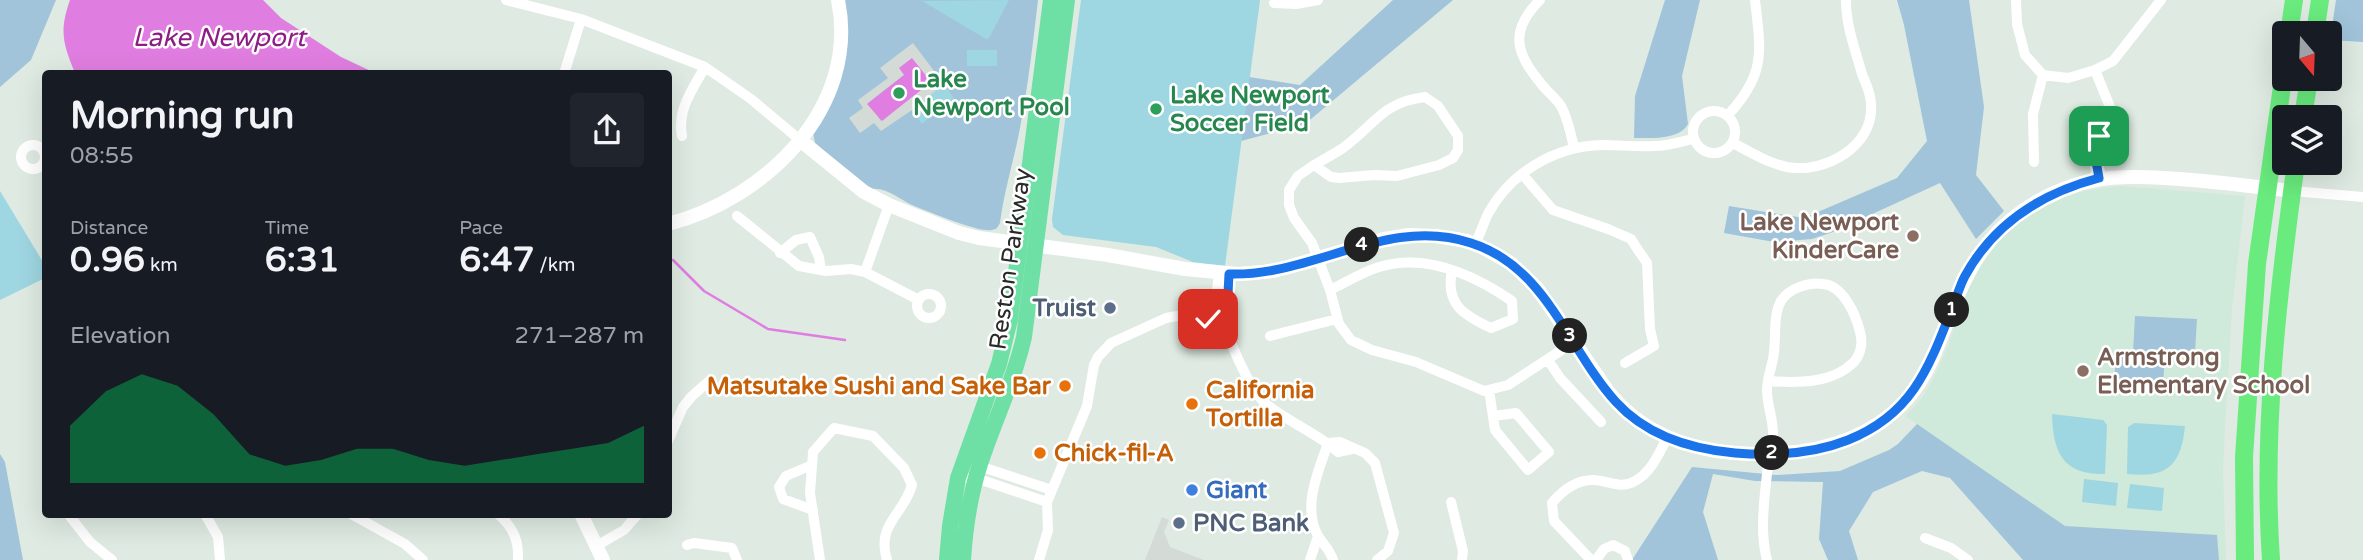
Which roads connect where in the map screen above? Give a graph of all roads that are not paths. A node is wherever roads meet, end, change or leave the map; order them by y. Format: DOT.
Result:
graph roads {
  1 [pos="506,0"];
  2 [pos="838,0"];
  3 [pos="1051,0"];
  4 [pos="1067,0"];
  5 [pos="1318,0"];
  6 [pos="1540,0"];
  7 [pos="1755,0"];
  8 [pos="1846,0"];
  9 [pos="2016,0"];
  10 [pos="2161,0"];
  11 [pos="2294,0"];
  12 [pos="2320,0"];
  13 [pos="1274,3"];
  14 [pos="581,19"];
  15 [pos="2291,21"];
  16 [pos="2317,21"];
  17 [pos="705,68"];
  18 [pos="565,70"];
  19 [pos="2095,71"];
  20 [pos="2043,75"];
  21 [pos="2281,91"];
  22 [pos="1729,114"];
  23 [pos="682,136"];
  24 [pos="1692,139"];
  25 [pos="800,140"];
  26 [pos="1733,143"];
  27 [pos="1574,148"];
  28 [pos="2035,162"];
  29 [pos="1314,165"];
  30 [pos="1522,174"];
  31 [pos="2295,175"];
  32 [pos="2099,178"];
  33 [pos="2267,188"];
  34 [pos="2292,191"];
  35 [pos="2363,197"];
  36 [pos="889,205"];
  37 [pos="737,216"];
  38 [pos="672,223"];
  39 [pos="1029,244"];
  40 [pos="1475,244"];
  41 [pos="780,253"];
  42 [pos="1317,259"];
  43 [pos="821,270"];
  44 [pos="1452,270"];
  45 [pos="865,272"];
  46 [pos="1224,273"];
  47 [pos="1329,290"];
  48 [pos="919,300"];
  49 [pos="1337,319"];
  50 [pos="1224,321"];
  51 [pos="1270,336"];
  52 [pos="1574,342"];
  53 [pos="1548,360"];
  54 [pos="1625,363"];
  55 [pos="1768,381"];
  56 [pos="708,382"];
  57 [pos="1489,390"];
  58 [pos="1493,416"];
  59 [pos="1601,422"];
  60 [pos="672,432"];
  61 [pos="1667,438"];
  62 [pos="1328,443"];
  63 [pos="1770,453"];
  64 [pos="812,465"];
  65 [pos="960,471"];
  66 [pos="978,472"];
  67 [pos="1052,490"];
  68 [pos="1047,502"];
  69 [pos="1451,502"];
  70 [pos="813,510"];
  71 [pos="71,518"];
  72 [pos="207,518"];
  73 [pos="358,518"];
  74 [pos="502,518"];
  75 [pos="583,518"];
  76 [pos="634,518"];
  77 [pos="1318,536"];
  78 [pos="1925,538"];
  79 [pos="597,545"];
  80 [pos="687,545"];
  81 [pos="112,560"];
  82 [pos="220,560"];
  83 [pos="424,560"];
  84 [pos="518,560"];
  85 [pos="603,560"];
  86 [pos="737,560"];
  87 [pos="820,560"];
  88 [pos="887,560"];
  89 [pos="947,560"];
  90 [pos="963,560"];
  91 [pos="1039,560"];
  92 [pos="1310,560"];
  93 [pos="1333,560"];
  94 [pos="1377,560"];
  95 [pos="1462,560"];
  96 [pos="1594,560"];
  97 [pos="1628,560"];
  98 [pos="1767,560"];
  99 [pos="1968,560"];
  100 [pos="2245,560"];
  101 [pos="2271,560"];
  1 -- 14 [label="street"];
  2 -- 25 [label="street"];
  3 -- 39 [label="main road, Reston Parkway"];
  4 -- 39 [label="main road, Reston Parkway"];
  5 -- 13 [label="street"];
  6 -- 27 [label="street"];
  7 -- 22 [label="street"];
  8 -- 26 [label="street"];
  9 -- 20 [label="street"];
  10 -- 19 [label="street"];
  11 -- 15 [label="highway"];
  12 -- 16 [label="highway"];
  14 -- 17 [label="street"];
  14 -- 18 [label="street"];
  17 -- 23 [label="street"];
  17 -- 25 [label="street"];
  19 -- 20 [label="street"];
  19 -- 32 [label="street"];
  20 -- 28 [label="street"];
  21 -- 33 [label="highway"];
  22 -- 24 [label="street"];
  22 -- 26 [label="street"];
  24 -- 26 [label="street"];
  24 -- 27 [label="street"];
  25 -- 36 [label="street"];
  25 -- 38 [label="street"];
  27 -- 30 [label="street"];
  29 -- 29 [label="street"];
  29 -- 42 [label="street"];
  30 -- 40 [label="street"];
  30 -- 54 [label="street"];
  31 -- 34 [label="highway"];
  32 -- 33 [label="street"];
  32 -- 63 [label="street"];
  33 -- 34 [label="street"];
  33 -- 100 [label="highway"];
  34 -- 35 [label="street"];
  34 -- 101 [label="highway"];
  36 -- 39 [label="street"];
  36 -- 45 [label="street"];
  37 -- 41 [label="street"];
  39 -- 46 [label="street"];
  39 -- 65 [label="main road, Reston Parkway"];
  39 -- 66 [label="main road, Reston Parkway"];
  40 -- 42 [label="street"];
  40 -- 52 [label="street"];
  41 -- 43 [label="street"];
  41 -- 43 [label="street"];
  42 -- 46 [label="street"];
  42 -- 47 [label="street"];
  43 -- 45 [label="street"];
  44 -- 44 [label="street"];
  44 -- 47 [label="street"];
  45 -- 48 [label="street"];
  46 -- 50 [label="street"];
  47 -- 49 [label="street"];
  49 -- 51 [label="street"];
  49 -- 57 [label="street"];
  50 -- 62 [label="street"];
  50 -- 67 [label="street"];
  52 -- 53 [label="street"];
  52 -- 61 [label="street"];
  53 -- 57 [label="street"];
  53 -- 59 [label="street"];
  55 -- 55 [label="street"];
  55 -- 63 [label="street"];
  56 -- 60 [label="street"];
  57 -- 58 [label="street"];
  58 -- 58 [label="street"];
  61 -- 63 [label="street"];
  61 -- 96 [label="street"];
  62 -- 77 [label="street"];
  62 -- 94 [label="street"];
  63 -- 98 [label="street"];
  64 -- 70 [label="street"];
  64 -- 70 [label="street"];
  64 -- 88 [label="street"];
  65 -- 66 [label="street"];
  65 -- 89 [label="main road, Reston Parkway"];
  66 -- 67 [label="street"];
  66 -- 68 [label="street"];
  66 -- 90 [label="main road, Reston Parkway"];
  67 -- 68 [label="street"];
  68 -- 91 [label="street"];
  69 -- 95 [label="street"];
  70 -- 87 [label="street"];
  71 -- 81 [label="street"];
  72 -- 82 [label="street"];
  73 -- 83 [label="street"];
  74 -- 84 [label="street"];
  75 -- 79 [label="street"];
  76 -- 79 [label="street"];
  77 -- 92 [label="street"];
  77 -- 93 [label="street"];
  78 -- 99 [label="street"];
  79 -- 85 [label="street"];
  80 -- 86 [label="street"];
  96 -- 97 [label="street"];
}
